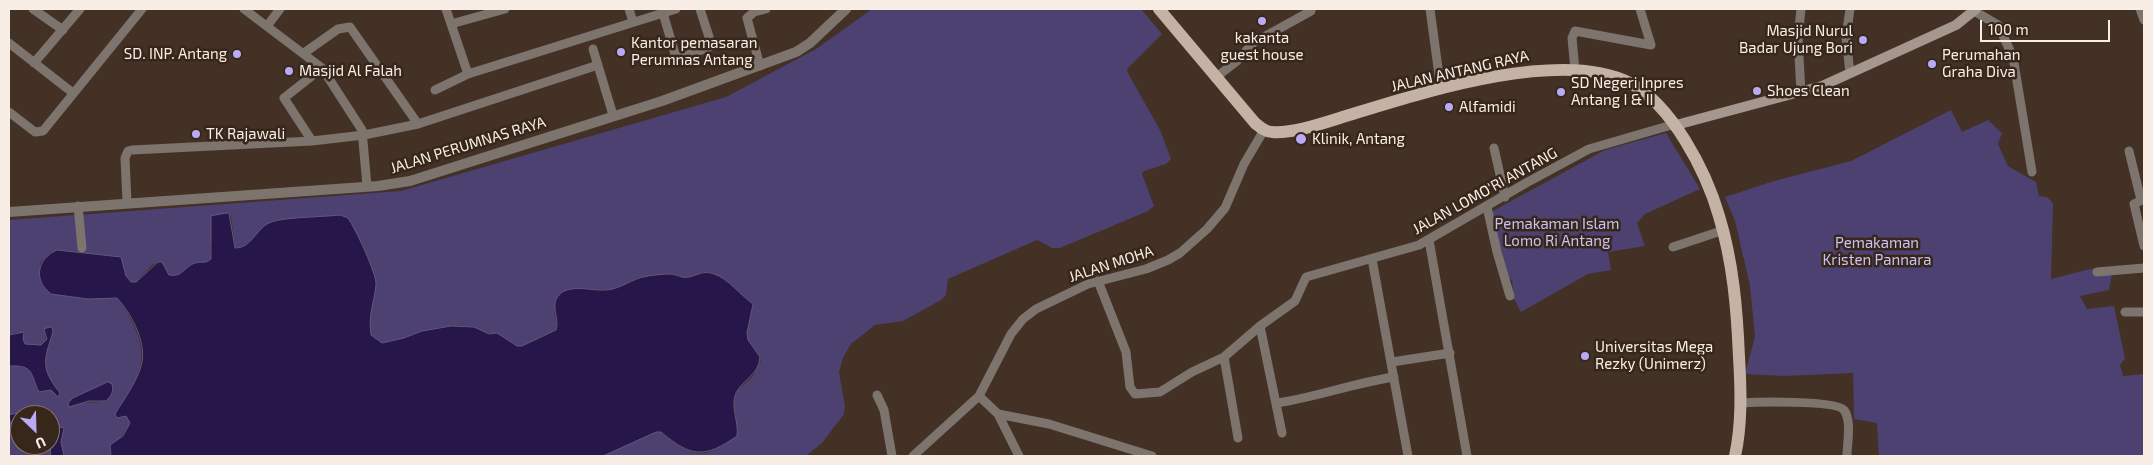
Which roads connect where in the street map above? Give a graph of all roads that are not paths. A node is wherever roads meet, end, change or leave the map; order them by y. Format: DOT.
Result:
graph roads {
  1 [pos="33,9"];
  2 [pos="80,9"];
  3 [pos="142,9"];
  4 [pos="244,9"];
  5 [pos="280,9"];
  6 [pos="446,9"];
  7 [pos="505,9"];
  8 [pos="629,9"];
  9 [pos="676,9"];
  10 [pos="700,9"];
  11 [pos="766,9"];
  12 [pos="1159,9"];
  13 [pos="1430,9"];
  14 [pos="1640,9"];
  15 [pos="1801,9"];
  16 [pos="1850,9"];
  17 [pos="2140,9"];
  18 [pos="843,10"];
  19 [pos="1975,10"];
  20 [pos="1310,11"];
  21 [pos="663,13"];
  22 [pos="2144,20"];
  23 [pos="633,22"];
  24 [pos="451,24"];
  25 [pos="267,26"];
  26 [pos="63,30"];
  27 [pos="9,43"];
  28 [pos="593,49"];
  29 [pos="304,53"];
  30 [pos="34,63"];
  31 [pos="598,65"];
  32 [pos="760,66"];
  33 [pos="322,68"];
  34 [pos="1575,70"];
  35 [pos="468,74"];
  36 [pos="1850,74"];
  37 [pos="1215,78"];
  38 [pos="435,90"];
  39 [pos="1441,90"];
  40 [pos="73,93"];
  41 [pos="1801,93"];
  42 [pos="9,112"];
  43 [pos="614,115"];
  44 [pos="418,124"];
  45 [pos="1675,124"];
  46 [pos="1264,130"];
  47 [pos="364,135"];
  48 [pos="312,140"];
  49 [pos="1494,148"];
  50 [pos="2129,151"];
  51 [pos="2032,172"];
  52 [pos="367,186"];
  53 [pos="1504,197"];
  54 [pos="2143,200"];
  55 [pos="128,202"];
  56 [pos="78,206"];
  57 [pos="1487,207"];
  58 [pos="9,212"];
  59 [pos="1724,230"];
  60 [pos="1429,240"];
  61 [pos="2144,246"];
  62 [pos="1673,247"];
  63 [pos="82,248"];
  64 [pos="1372,259"];
  65 [pos="2144,268"];
  66 [pos="2097,272"];
  67 [pos="1098,281"];
  68 [pos="1510,296"];
  69 [pos="2125,312"];
  70 [pos="2144,313"];
  71 [pos="1260,326"];
  72 [pos="1450,353"];
  73 [pos="1224,357"];
  74 [pos="1392,362"];
  75 [pos="1394,377"];
  76 [pos="877,395"];
  77 [pos="979,396"];
  78 [pos="1277,403"];
  79 [pos="1740,403"];
  80 [pos="998,414"];
  81 [pos="1282,433"];
  82 [pos="1238,438"];
  83 [pos="892,456"];
  84 [pos="913,456"];
  85 [pos="1019,456"];
  86 [pos="1152,456"];
  87 [pos="1408,456"];
  88 [pos="1467,456"];
  89 [pos="1735,456"];
  90 [pos="1847,456"];
  1 -- 26 [label="street"];
  2 -- 26 [label="street"];
  3 -- 40 [label="street"];
  4 -- 25 [label="street"];
  5 -- 25 [label="street"];
  6 -- 24 [label="street"];
  7 -- 24 [label="street"];
  8 -- 23 [label="street"];
  9 -- 21 [label="street"];
  10 -- 21 [label="street"];
  11 -- 32 [label="street"];
  12 -- 37 [label="main road"];
  13 -- 39 [label="street"];
  14 -- 34 [label="street"];
  15 -- 41 [label="street"];
  16 -- 36 [label="street"];
  17 -- 22 [label="street"];
  18 -- 32 [label="street, JALAN PERUMNAS RAYA"];
  19 -- 36 [label="main road"];
  19 -- 51 [label="street"];
  20 -- 37 [label="street"];
  21 -- 23 [label="street"];
  23 -- 35 [label="street"];
  24 -- 35 [label="street"];
  25 -- 29 [label="street"];
  26 -- 30 [label="street"];
  27 -- 30 [label="street"];
  28 -- 31 [label="street"];
  29 -- 33 [label="street"];
  29 -- 44 [label="street"];
  30 -- 40 [label="street"];
  31 -- 43 [label="street"];
  31 -- 44 [label="street"];
  32 -- 43 [label="street, JALAN PERUMNAS RAYA"];
  33 -- 47 [label="street"];
  33 -- 48 [label="street"];
  34 -- 39 [label="main road, JALAN ANTANG RAYA"];
  34 -- 45 [label="main road, JALAN ANTANG RAYA"];
  35 -- 38 [label="street"];
  36 -- 41 [label="main road"];
  37 -- 46 [label="main road"];
  39 -- 46 [label="main road, JALAN ANTANG RAYA"];
  40 -- 42 [label="street"];
  41 -- 45 [label="main road"];
  43 -- 52 [label="street, JALAN PERUMNAS RAYA"];
  44 -- 47 [label="street"];
  45 -- 53 [label="street, JALAN LOMO'RI ANTANG"];
  45 -- 59 [label="main road, JALAN ANTANG RAYA"];
  46 -- 67 [label="street, JALAN MOHA"];
  47 -- 48 [label="street"];
  47 -- 52 [label="street"];
  48 -- 55 [label="street"];
  49 -- 53 [label="street"];
  50 -- 54 [label="street"];
  52 -- 55 [label="street, JALAN PERUMNAS RAYA"];
  53 -- 57 [label="street, JALAN LOMO'RI ANTANG"];
  54 -- 61 [label="street"];
  55 -- 56 [label="street, JALAN PERUMNAS RAYA"];
  56 -- 58 [label="street, JALAN PERUMNAS RAYA"];
  56 -- 63 [label="street"];
  57 -- 60 [label="street, JALAN LOMO'RI ANTANG"];
  57 -- 68 [label="street"];
  59 -- 62 [label="street"];
  59 -- 79 [label="main road, JALAN ANTANG RAYA"];
  60 -- 64 [label="street, JALAN LOMO'RI ANTANG"];
  60 -- 72 [label="street"];
  64 -- 71 [label="street, JALAN LOMO'RI ANTANG"];
  64 -- 74 [label="street"];
  65 -- 66 [label="street"];
  67 -- 73 [label="street"];
  67 -- 77 [label="street, JALAN MOHA"];
  69 -- 70 [label="street"];
  71 -- 73 [label="street"];
  71 -- 78 [label="street"];
  72 -- 74 [label="street"];
  72 -- 88 [label="street"];
  73 -- 82 [label="street"];
  74 -- 75 [label="street"];
  75 -- 78 [label="street"];
  75 -- 87 [label="street"];
  76 -- 83 [label="street"];
  77 -- 80 [label="street"];
  77 -- 84 [label="street, JALAN MOHA"];
  78 -- 81 [label="street"];
  79 -- 89 [label="main road, JALAN ANTANG RAYA"];
  79 -- 90 [label="street"];
  80 -- 85 [label="street"];
  80 -- 86 [label="street"];
}
